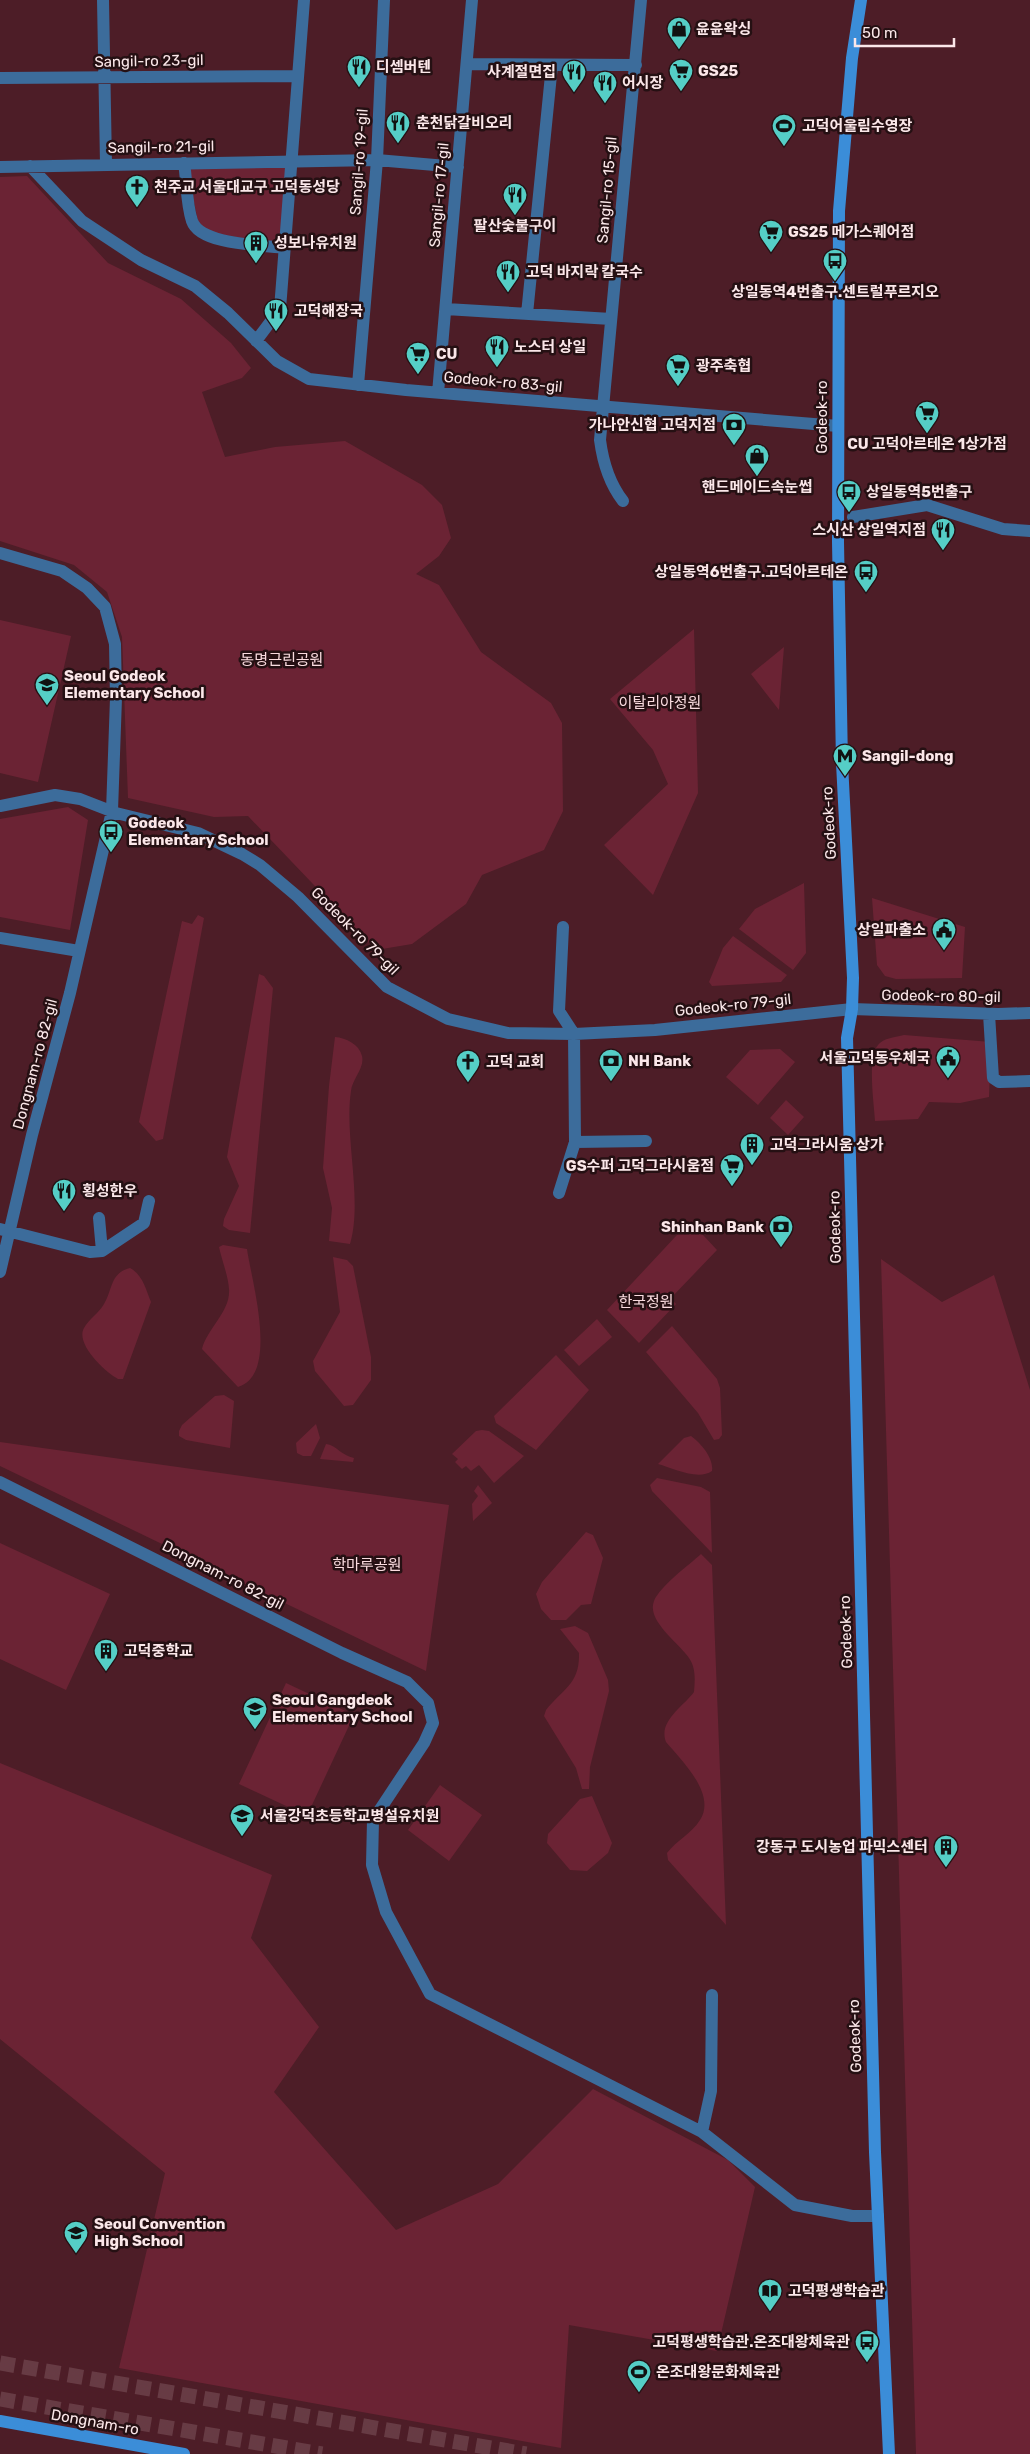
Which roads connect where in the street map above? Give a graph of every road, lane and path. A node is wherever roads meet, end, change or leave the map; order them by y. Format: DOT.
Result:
graph roads {
  1 [pos="103,0"];
  2 [pos="304,0"];
  3 [pos="384,0"];
  4 [pos="472,0"];
  5 [pos="641,0"];
  6 [pos="861,0"];
  7 [pos="467,64"];
  8 [pos="552,65"];
  9 [pos="636,65"];
  10 [pos="298,76"];
  11 [pos="0,78"];
  12 [pos="104,78"];
  13 [pos="292,160"];
  14 [pos="377,160"];
  15 [pos="184,162"];
  16 [pos="106,164"];
  17 [pos="30,166"];
  18 [pos="0,167"];
  19 [pos="458,167"];
  20 [pos="285,248"];
  21 [pos="446,309"];
  22 [pos="527,314"];
  23 [pos="611,319"];
  24 [pos="256,340"];
  25 [pos="358,385"];
  26 [pos="438,393"];
  27 [pos="603,407"];
  28 [pos="838,426"];
  29 [pos="623,501"];
  30 [pos="853,516"];
  31 [pos="1030,532"];
  32 [pos="0,553"];
  33 [pos="0,806"];
  34 [pos="112,811"];
  35 [pos="563,927"];
  36 [pos="0,938"];
  37 [pos="79,951"];
  38 [pos="852,1009"];
  39 [pos="1030,1013"];
  40 [pos="989,1014"];
  41 [pos="574,1034"];
  42 [pos="1030,1081"];
  43 [pos="646,1141"];
  44 [pos="575,1142"];
  45 [pos="559,1193"];
  46 [pos="149,1201"];
  47 [pos="99,1218"];
  48 [pos="5,1230"];
  49 [pos="102,1251"];
  50 [pos="0,1272"];
  51 [pos="0,1482"];
  52 [pos="712,1995"];
  53 [pos="702,2132"];
  54 [pos="878,2216"];
  55 [pos="0,2421"];
  56 [pos="184,2454"];
  57 [pos="889,2454"];
  1 -- 12 [label="street"];
  2 -- 10 [label="street"];
  3 -- 14 [label="street, Sangil-ro 19-gil"];
  4 -- 7 [label="street, Sangil-ro 17-gil"];
  5 -- 9 [label="street, Sangil-ro 15-gil"];
  6 -- 28 [label="main road, Godeok-ro"];
  7 -- 8 [label="street"];
  7 -- 19 [label="street, Sangil-ro 17-gil"];
  8 -- 9 [label="street"];
  8 -- 22 [label="street"];
  9 -- 23 [label="street, Sangil-ro 15-gil"];
  10 -- 12 [label="street, Sangil-ro 23-gil"];
  10 -- 13 [label="street"];
  11 -- 12 [label="street, Sangil-ro 23-gil"];
  12 -- 16 [label="street"];
  13 -- 14 [label="street, Sangil-ro 21-gil"];
  13 -- 15 [label="street, Sangil-ro 21-gil"];
  13 -- 20 [label="street"];
  14 -- 19 [label="street, Sangil-ro 21-gil"];
  14 -- 25 [label="street, Sangil-ro 19-gil"];
  15 -- 16 [label="street, Sangil-ro 21-gil"];
  15 -- 20 [label="street"];
  16 -- 17 [label="street, Sangil-ro 21-gil"];
  17 -- 18 [label="street"];
  17 -- 24 [label="street, Godeok-ro 83-gil"];
  19 -- 21 [label="street, Sangil-ro 17-gil"];
  20 -- 24 [label="street"];
  21 -- 22 [label="street"];
  21 -- 26 [label="street, Sangil-ro 17-gil"];
  22 -- 23 [label="street"];
  23 -- 27 [label="street, Sangil-ro 15-gil"];
  24 -- 25 [label="street, Godeok-ro 83-gil"];
  25 -- 26 [label="street, Godeok-ro 83-gil"];
  26 -- 27 [label="street, Godeok-ro 83-gil"];
  27 -- 28 [label="street, Godeok-ro 83-gil"];
  27 -- 29 [label="street, Sangil-ro 15-gil"];
  28 -- 38 [label="main road, Godeok-ro"];
  30 -- 31 [label="street"];
  32 -- 34 [label="street, Dongnam-ro 82-gil"];
  33 -- 34 [label="street, Godeok-ro 79-gil"];
  34 -- 37 [label="street, Dongnam-ro 82-gil"];
  34 -- 41 [label="street, Godeok-ro 79-gil"];
  35 -- 41 [label="street"];
  36 -- 37 [label="street"];
  37 -- 48 [label="street, Dongnam-ro 82-gil"];
  38 -- 40 [label="street, Godeok-ro 80-gil"];
  38 -- 41 [label="street, Godeok-ro 79-gil"];
  38 -- 54 [label="main road, Godeok-ro"];
  39 -- 40 [label="street, Godeok-ro 80-gil"];
  40 -- 42 [label="street"];
  41 -- 44 [label="street"];
  43 -- 44 [label="street"];
  44 -- 45 [label="street"];
  46 -- 49 [label="street"];
  47 -- 49 [label="street"];
  48 -- 49 [label="street"];
  48 -- 50 [label="street, Dongnam-ro 82-gil"];
  51 -- 53 [label="street, Dongnam-ro 82-gil"];
  52 -- 53 [label="street"];
  53 -- 54 [label="street"];
  54 -- 57 [label="main road, Godeok-ro"];
  55 -- 56 [label="main road, Dongnam-ro"];
}
